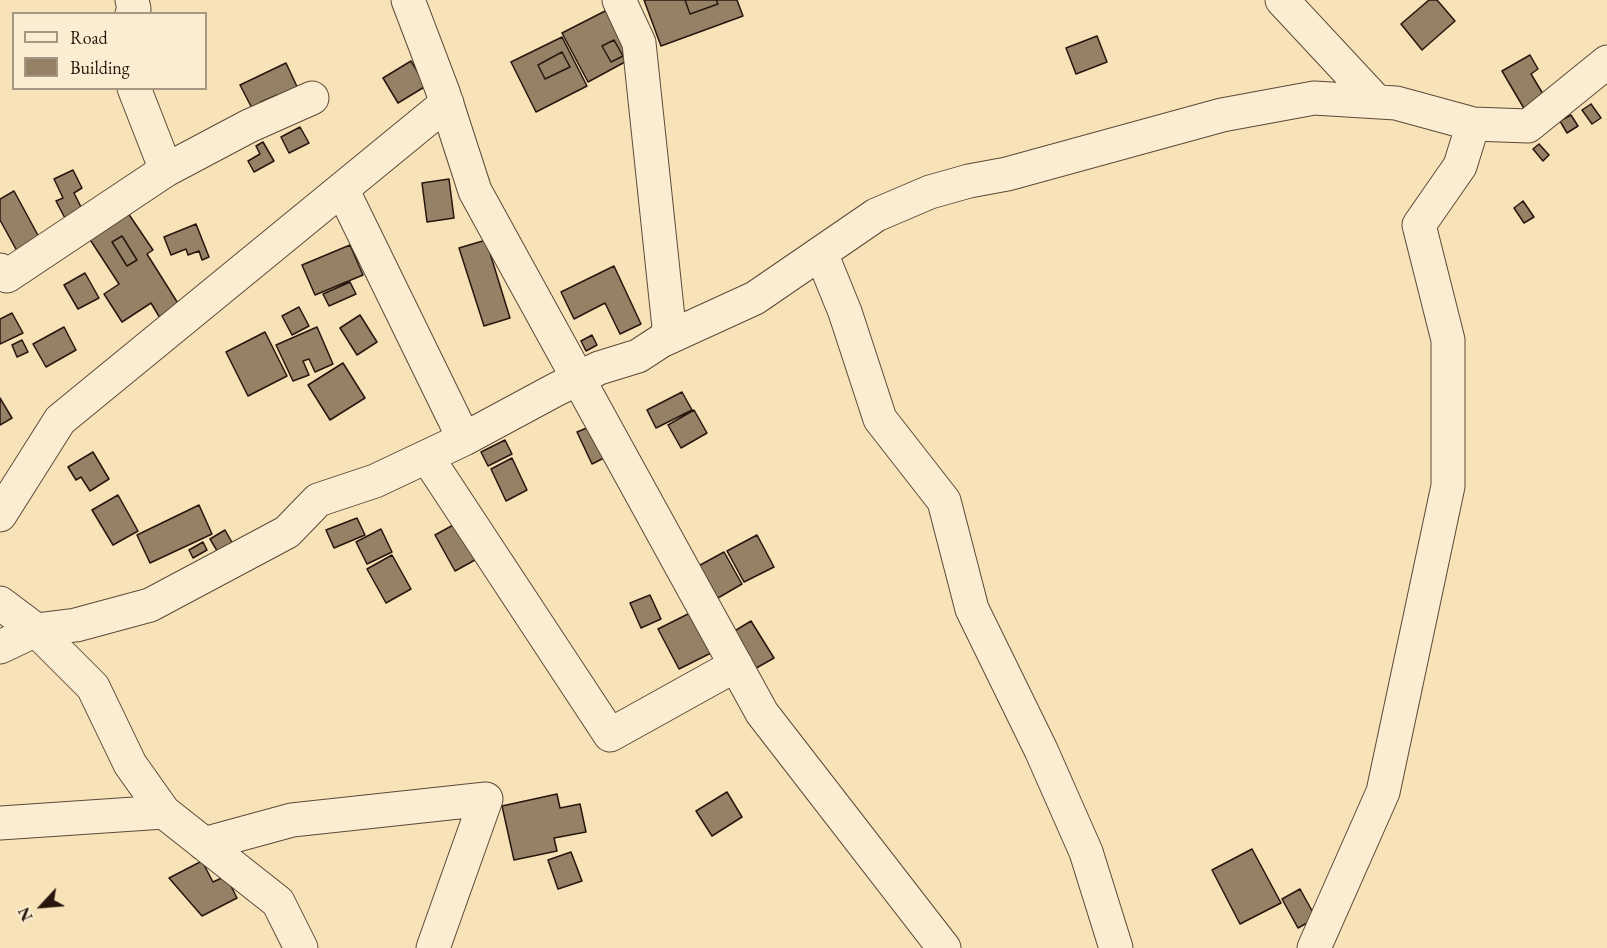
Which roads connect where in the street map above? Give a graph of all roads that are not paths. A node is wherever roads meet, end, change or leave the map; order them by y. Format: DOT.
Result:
graph roads {
  1 [pos="408,0"];
  2 [pos="618,0"];
  3 [pos="1282,0"];
  4 [pos="1607,62"];
  5 [pos="135,90"];
  6 [pos="312,98"];
  7 [pos="1377,102"];
  8 [pos="447,103"];
  9 [pos="1473,124"];
  10 [pos="166,170"];
  11 [pos="342,189"];
  12 [pos="821,253"];
  13 [pos="0,270"];
  14 [pos="670,337"];
  15 [pos="579,378"];
  16 [pos="464,439"];
  17 [pos="427,457"];
  18 [pos="0,515"];
  19 [pos="0,603"];
  20 [pos="36,630"];
  21 [pos="0,647"];
  22 [pos="736,664"];
  23 [pos="164,812"];
  24 [pos="0,823"];
  25 [pos="204,844"];
  26 [pos="301,948"];
  27 [pos="433,948"];
  28 [pos="944,948"];
  29 [pos="1116,948"];
  30 [pos="1314,948"];
  1 -- 8 [label="street"];
  2 -- 14 [label="street"];
  3 -- 7 [label="street"];
  4 -- 9 [label="street"];
  5 -- 10 [label="street"];
  6 -- 10 [label="street"];
  7 -- 9 [label="street"];
  7 -- 12 [label="street"];
  8 -- 11 [label="street"];
  8 -- 15 [label="street"];
  9 -- 30 [label="street"];
  10 -- 13 [label="street"];
  11 -- 16 [label="street"];
  11 -- 18 [label="street"];
  12 -- 14 [label="street"];
  12 -- 29 [label="street"];
  14 -- 15 [label="street"];
  15 -- 16 [label="street"];
  15 -- 22 [label="street"];
  16 -- 17 [label="street"];
  17 -- 20 [label="street"];
  17 -- 22 [label="street"];
  19 -- 20 [label="street"];
  20 -- 21 [label="street"];
  20 -- 23 [label="street"];
  22 -- 28 [label="street"];
  23 -- 24 [label="street"];
  23 -- 25 [label="street"];
  25 -- 26 [label="street"];
  25 -- 27 [label="street"];
}
